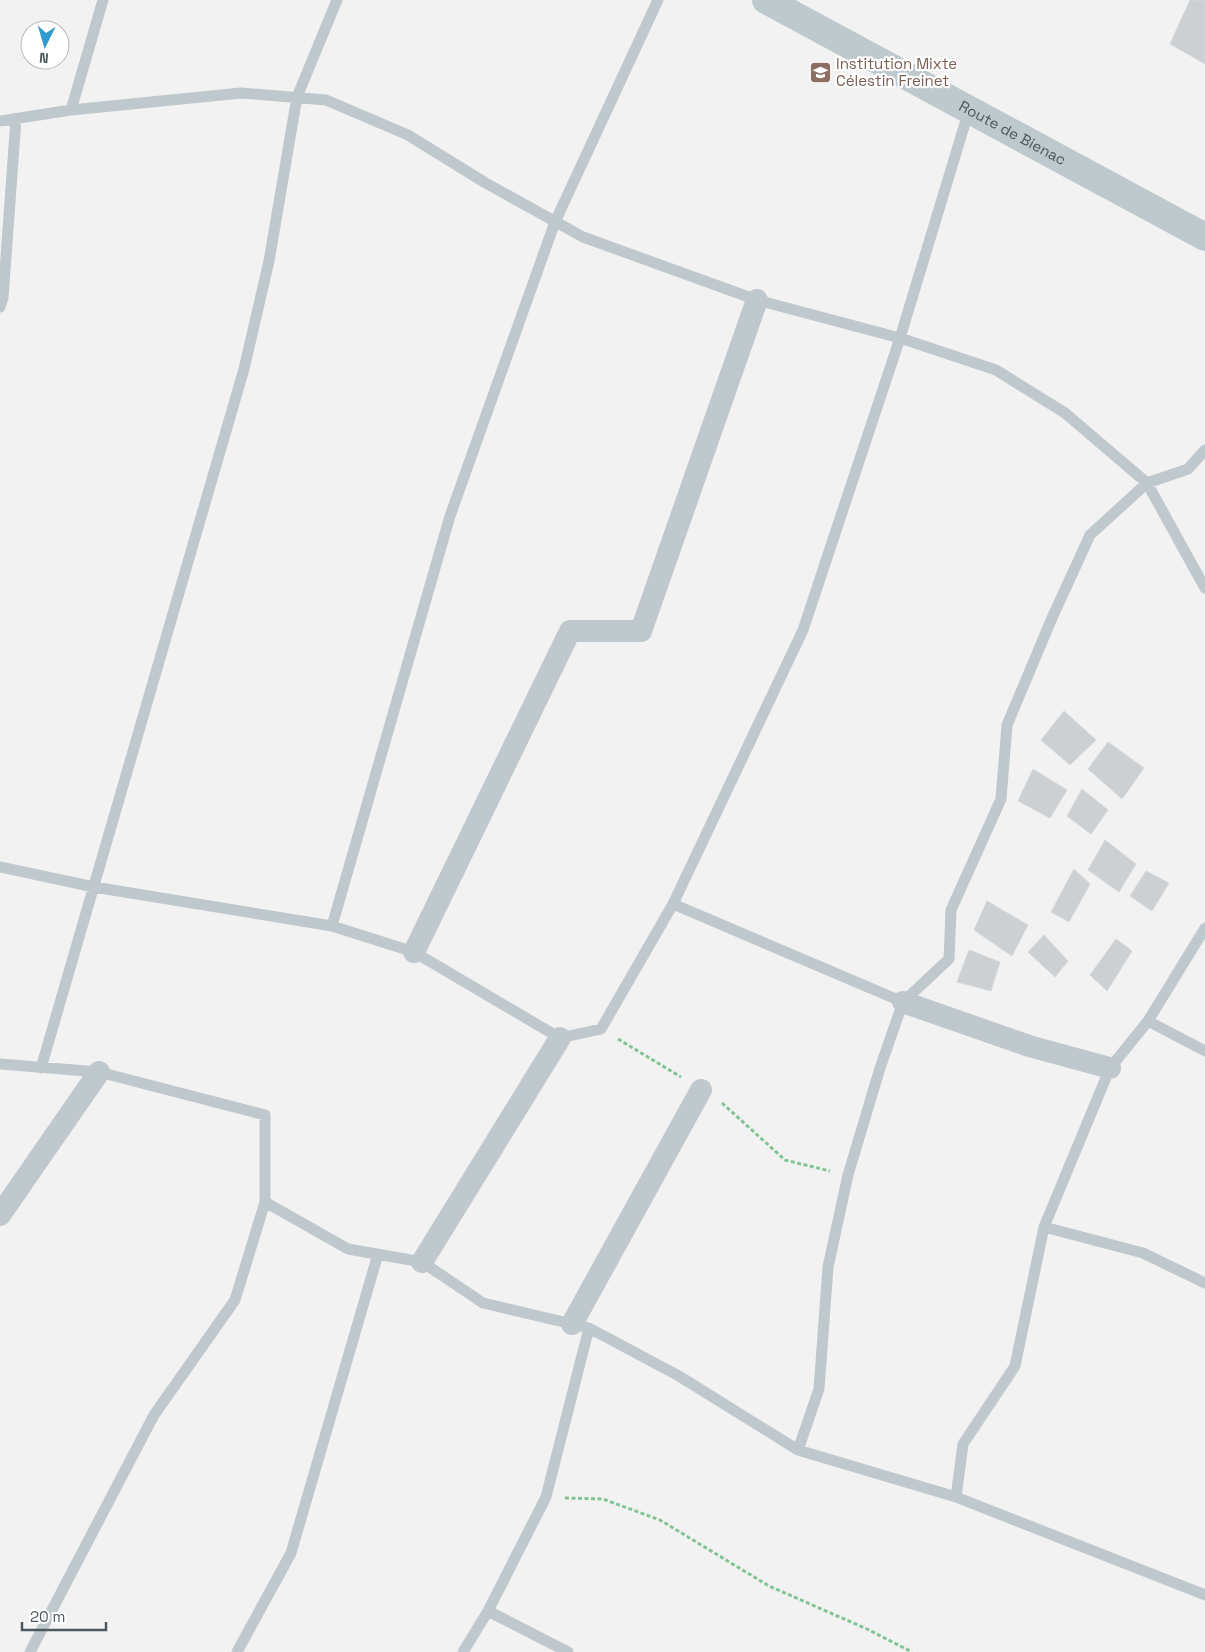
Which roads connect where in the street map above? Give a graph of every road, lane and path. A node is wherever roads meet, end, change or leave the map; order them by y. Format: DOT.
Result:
graph roads {
  1 [pos="104,0"];
  2 [pos="338,0"];
  3 [pos="658,0"];
  4 [pos="766,0"];
  5 [pos="297,98"];
  6 [pos="71,110"];
  7 [pos="968,110"];
  8 [pos="16,119"];
  9 [pos="0,122"];
  10 [pos="555,222"];
  11 [pos="1205,237"];
  12 [pos="757,300"];
  13 [pos="0,308"];
  14 [pos="900,338"];
  15 [pos="1205,450"];
  16 [pos="1147,482"];
  17 [pos="1205,588"];
  18 [pos="0,867"];
  19 [pos="94,887"];
  20 [pos="673,904"];
  21 [pos="332,926"];
  22 [pos="1205,928"];
  23 [pos="414,952"];
  24 [pos="903,1002"];
  25 [pos="1148,1022"];
  26 [pos="560,1038"];
  27 [pos="1205,1051"];
  28 [pos="0,1064"];
  29 [pos="41,1068"];
  30 [pos="1110,1068"];
  31 [pos="99,1072"];
  32 [pos="701,1090"];
  33 [pos="265,1202"];
  34 [pos="0,1215"];
  35 [pos="1044,1228"];
  36 [pos="378,1254"];
  37 [pos="422,1262"];
  38 [pos="1205,1283"];
  39 [pos="581,1326"];
  40 [pos="798,1450"];
  41 [pos="956,1497"];
  42 [pos="546,1498"];
  43 [pos="1205,1595"];
  44 [pos="488,1611"];
  45 [pos="30,1652"];
  46 [pos="237,1652"];
  47 [pos="463,1652"];
  48 [pos="568,1652"];
  49 [pos="912,1652"];
  1 -- 6 [label="lane"];
  2 -- 5 [label="lane"];
  3 -- 10 [label="lane"];
  4 -- 7 [label="main road, Route de Bienac"];
  5 -- 6 [label="lane"];
  5 -- 10 [label="lane"];
  5 -- 19 [label="lane"];
  6 -- 8 [label="lane"];
  7 -- 11 [label="main road, Route de Bienac"];
  7 -- 14 [label="lane"];
  8 -- 9 [label="lane"];
  8 -- 13 [label="lane"];
  10 -- 12 [label="lane"];
  10 -- 21 [label="lane"];
  12 -- 14 [label="lane"];
  12 -- 23 [label="street"];
  14 -- 16 [label="lane"];
  14 -- 20 [label="lane"];
  15 -- 16 [label="lane"];
  16 -- 17 [label="lane"];
  16 -- 24 [label="lane"];
  18 -- 19 [label="lane"];
  19 -- 21 [label="lane"];
  19 -- 29 [label="lane"];
  20 -- 24 [label="lane"];
  20 -- 26 [label="lane"];
  21 -- 23 [label="lane"];
  22 -- 25 [label="lane"];
  23 -- 26 [label="lane"];
  24 -- 30 [label="street"];
  24 -- 40 [label="lane"];
  25 -- 27 [label="lane"];
  25 -- 30 [label="lane"];
  26 -- 37 [label="street"];
  28 -- 29 [label="lane"];
  29 -- 31 [label="lane"];
  30 -- 35 [label="lane"];
  31 -- 33 [label="lane"];
  31 -- 34 [label="street"];
  32 -- 39 [label="street"];
  33 -- 36 [label="lane"];
  33 -- 45 [label="lane"];
  35 -- 38 [label="lane"];
  35 -- 41 [label="lane"];
  36 -- 37 [label="lane"];
  36 -- 46 [label="lane"];
  37 -- 39 [label="lane"];
  39 -- 40 [label="lane"];
  39 -- 42 [label="lane"];
  40 -- 41 [label="lane"];
  41 -- 43 [label="lane"];
  42 -- 44 [label="lane"];
  42 -- 49 [label="path"];
  44 -- 47 [label="lane"];
  44 -- 48 [label="lane"];
}
